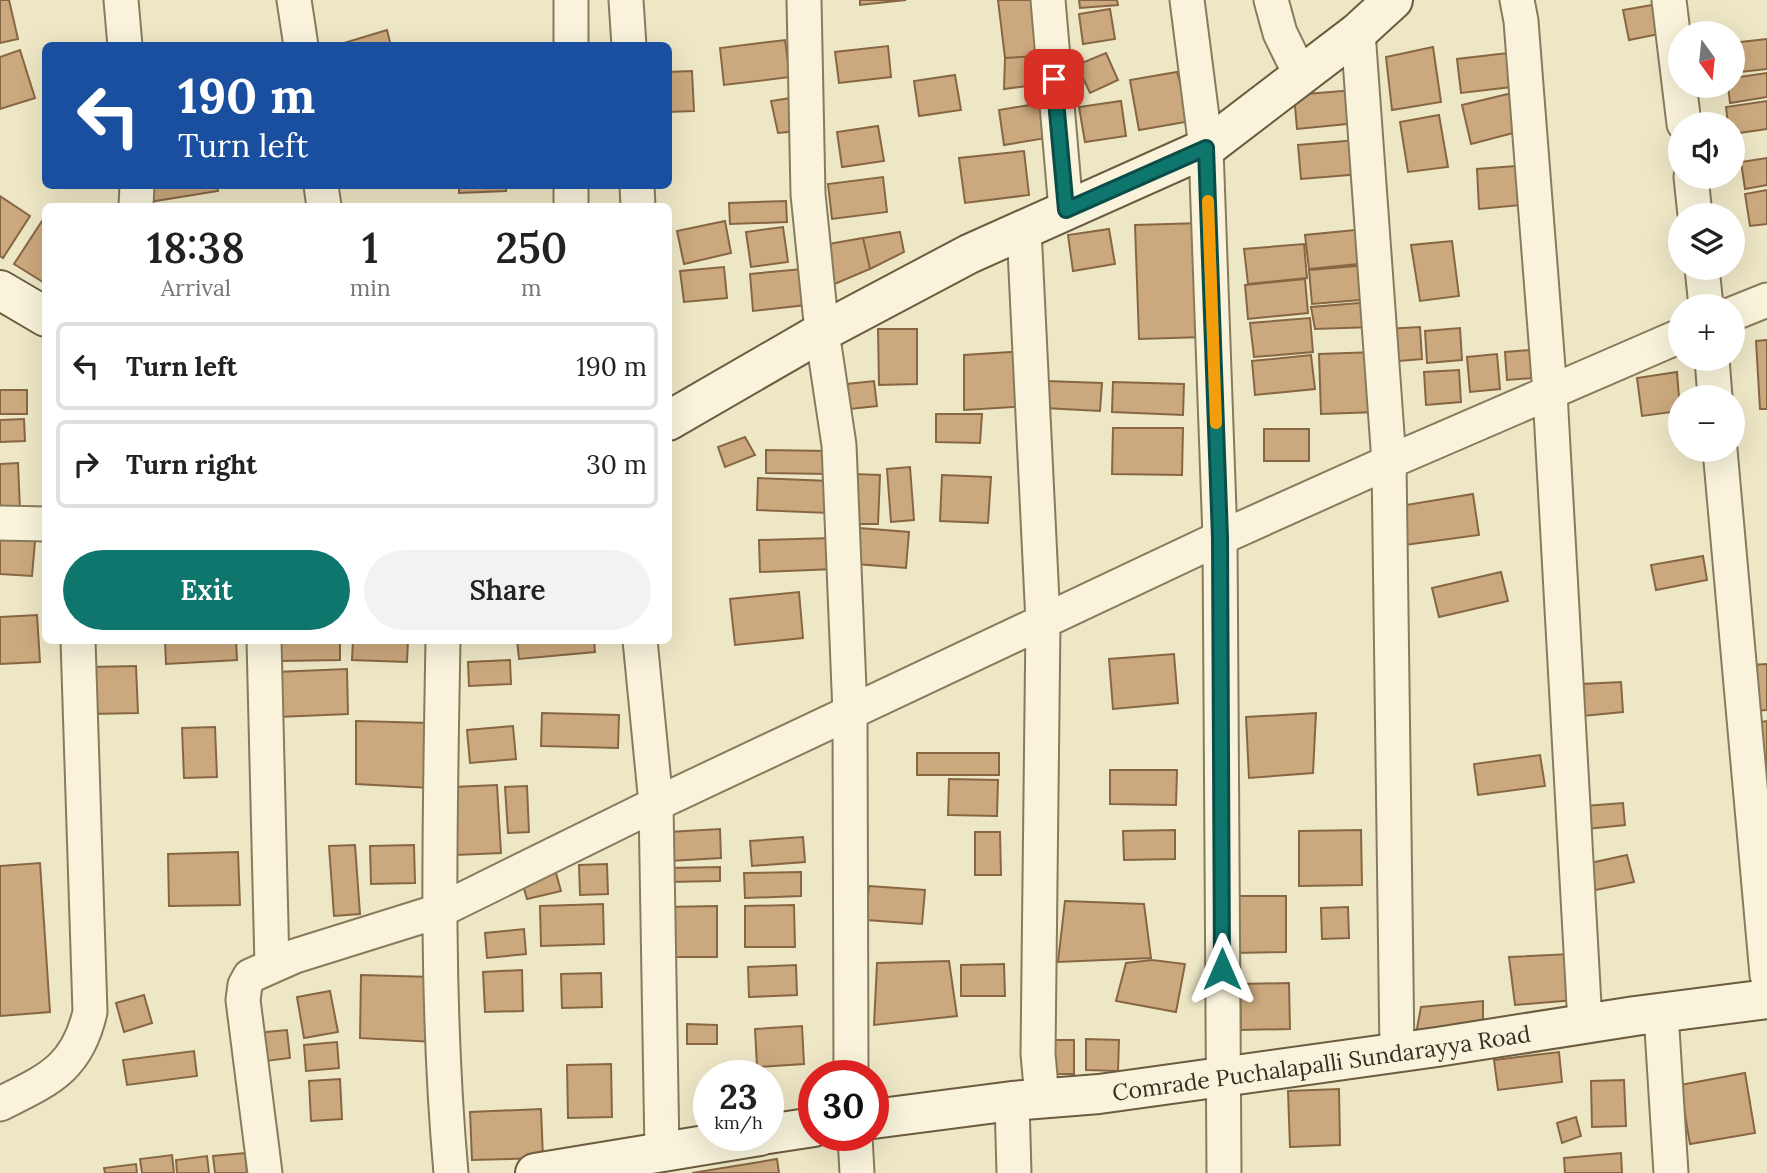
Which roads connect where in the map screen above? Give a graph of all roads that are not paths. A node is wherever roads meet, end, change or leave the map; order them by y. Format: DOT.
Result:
graph roads {
  1 [pos="121,0"];
  2 [pos="294,0"];
  3 [pos="571,0"];
  4 [pos="626,0"];
  5 [pos="804,0"];
  6 [pos="1048,0"];
  7 [pos="1186,0"];
  8 [pos="1271,0"];
  9 [pos="1394,0"];
  10 [pos="1517,0"];
  11 [pos="1669,0"];
  12 [pos="1358,32"];
  13 [pos="125,42"];
  14 [pos="300,42"];
  15 [pos="571,42"];
  16 [pos="629,42"];
  17 [pos="1301,76"];
  18 [pos="1683,112"];
  19 [pos="1206,148"];
  20 [pos="1066,210"];
  21 [pos="1024,229"];
  22 [pos="0,290"];
  23 [pos="1767,300"];
  24 [pos="1745,309"];
  25 [pos="42,315"];
  26 [pos="822,332"];
  27 [pos="1668,341"];
  28 [pos="1550,393"];
  29 [pos="672,419"];
  30 [pos="1389,462"];
  31 [pos="1721,462"];
  32 [pos="0,523"];
  33 [pos="42,524"];
  34 [pos="1220,538"];
  35 [pos="1043,622"];
  36 [pos="78,644"];
  37 [pos="264,644"];
  38 [pos="443,644"];
  39 [pos="640,644"];
  40 [pos="850,713"];
  41 [pos="656,804"];
  42 [pos="439,911"];
  43 [pos="272,966"];
  44 [pos="1767,975"];
  45 [pos="1767,999"];
  46 [pos="1661,1013"];
  47 [pos="1585,1023"];
  48 [pos="1397,1053"];
  49 [pos="851,1060"];
  50 [pos="1222,1077"];
  51 [pos="1027,1100"];
  52 [pos="0,1104"];
  53 [pos="889,1117"];
  54 [pos="693,1147"];
  55 [pos="856,1151"];
  56 [pos="662,1152"];
  57 [pos="265,1173"];
  58 [pos="451,1173"];
  59 [pos="535,1173"];
  60 [pos="857,1173"];
  61 [pos="1014,1173"];
  62 [pos="1224,1173"];
  63 [pos="1671,1173"];
  1 -- 13 [label="street"];
  2 -- 14 [label="street"];
  3 -- 15 [label="street"];
  4 -- 16 [label="street"];
  5 -- 26 [label="street"];
  6 -- 20 [label="street"];
  7 -- 19 [label="street"];
  8 -- 17 [label="street"];
  9 -- 12 [label="street"];
  10 -- 28 [label="street"];
  11 -- 18 [label="street"];
  12 -- 17 [label="street"];
  12 -- 30 [label="street"];
  17 -- 19 [label="street"];
  19 -- 20 [label="street"];
  19 -- 34 [label="street"];
  20 -- 21 [label="street"];
  21 -- 26 [label="street"];
  21 -- 35 [label="street"];
  22 -- 25 [label="street"];
  23 -- 24 [label="street"];
  26 -- 29 [label="street"];
  26 -- 40 [label="street"];
  27 -- 28 [label="street"];
  28 -- 30 [label="street"];
  28 -- 47 [label="street"];
  30 -- 34 [label="street"];
  30 -- 48 [label="street"];
  31 -- 44 [label="street"];
  32 -- 33 [label="street"];
  34 -- 35 [label="street"];
  34 -- 50 [label="street"];
  35 -- 40 [label="street"];
  35 -- 51 [label="street"];
  36 -- 52 [label="street"];
  37 -- 43 [label="street"];
  38 -- 42 [label="street"];
  39 -- 41 [label="street"];
  40 -- 41 [label="street"];
  40 -- 49 [label="street"];
  41 -- 42 [label="street"];
  41 -- 56 [label="street"];
  42 -- 43 [label="street"];
  42 -- 58 [label="street"];
  43 -- 57 [label="street"];
  45 -- 46 [label="street, Comrade Puchalapalli Sundarayya Road"];
  46 -- 47 [label="street, Comrade Puchalapalli Sundarayya Road"];
  46 -- 63 [label="street"];
  47 -- 48 [label="street, Comrade Puchalapalli Sundarayya Road"];
  48 -- 50 [label="street, Comrade Puchalapalli Sundarayya Road"];
  50 -- 51 [label="street, Comrade Puchalapalli Sundarayya Road"];
  50 -- 62 [label="street"];
  51 -- 53 [label="street, Comrade Puchalapalli Sundarayya Road"];
  51 -- 61 [label="street"];
  54 -- 56 [label="street"];
  55 -- 60 [label="street"];
  56 -- 59 [label="street"];
}
